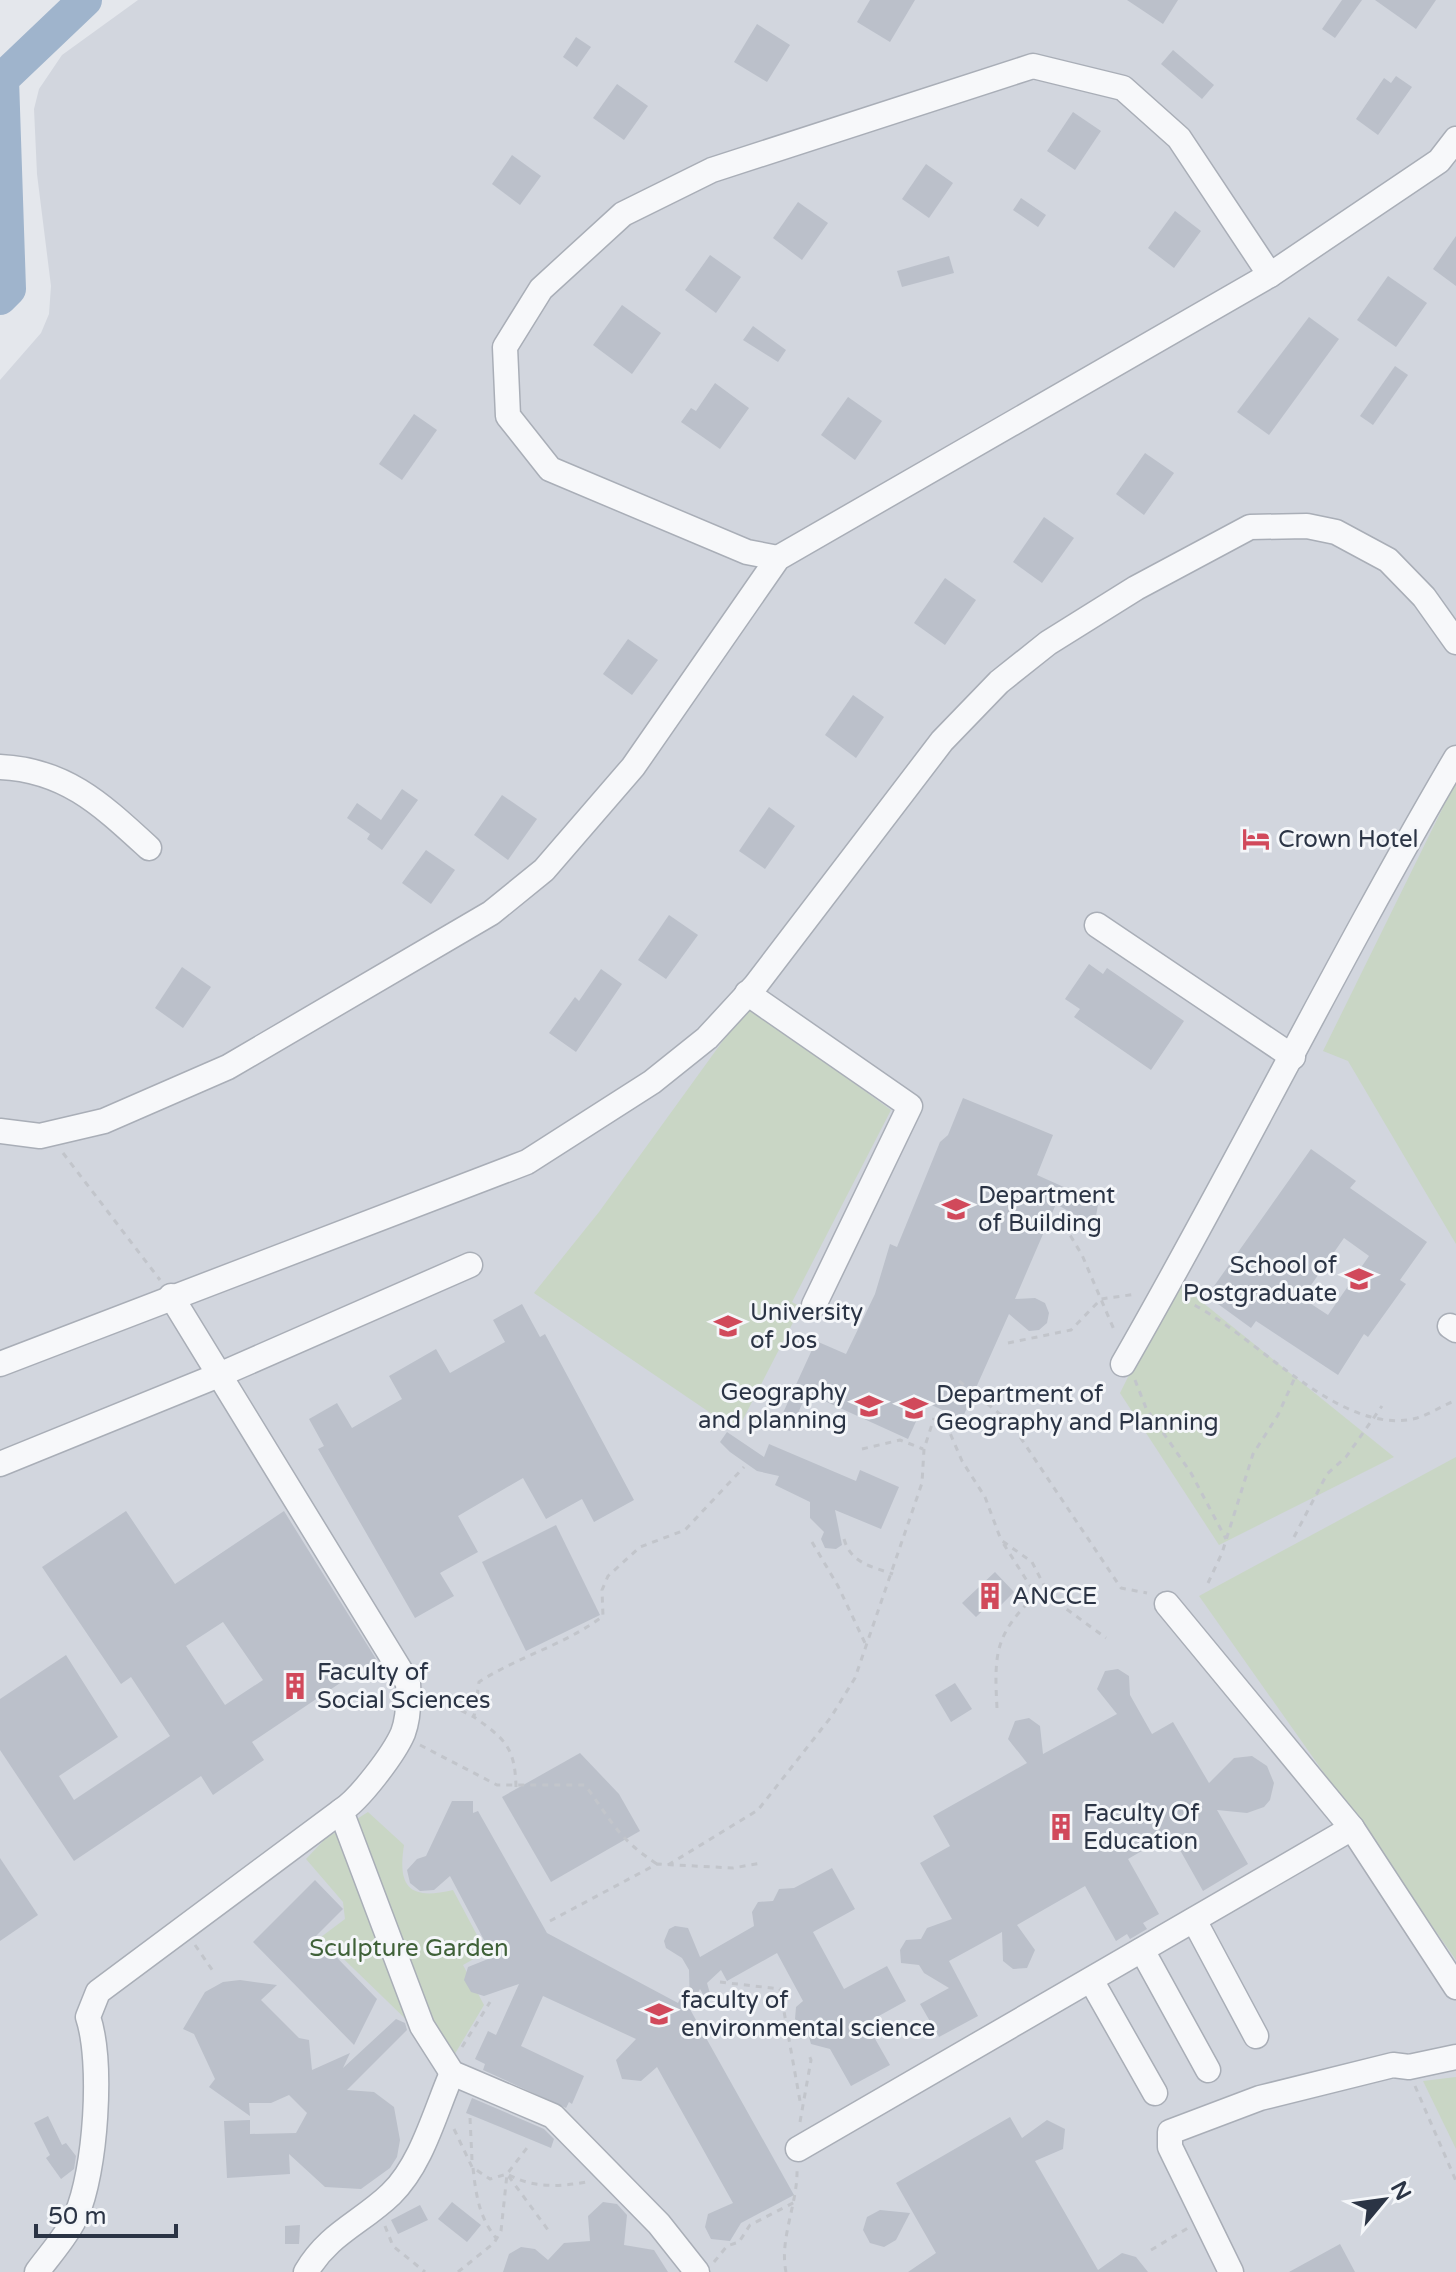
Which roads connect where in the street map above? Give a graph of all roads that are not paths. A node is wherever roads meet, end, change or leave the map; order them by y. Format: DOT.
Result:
graph roads {
  1 [pos="1456,139"];
  2 [pos="1270,275"];
  3 [pos="778,558"];
  4 [pos="1456,642"];
  5 [pos="1456,758"];
  6 [pos="0,767"];
  7 [pos="149,848"];
  8 [pos="1097,925"];
  9 [pos="747,993"];
  10 [pos="1293,1057"];
  11 [pos="0,1131"];
  12 [pos="470,1265"];
  13 [pos="171,1296"];
  14 [pos="814,1305"];
  15 [pos="0,1364"];
  16 [pos="1123,1364"];
  17 [pos="219,1375"];
  18 [pos="0,1464"];
  19 [pos="1167,1604"];
  20 [pos="341,1811"];
  21 [pos="1352,1828"];
  22 [pos="1194,1920"];
  23 [pos="1142,1950"];
  24 [pos="1091,1980"];
  25 [pos="1456,1987"];
  26 [pos="1256,2036"];
  27 [pos="1456,2057"];
  28 [pos="1208,2070"];
  29 [pos="452,2073"];
  30 [pos="1155,2093"];
  31 [pos="798,2149"];
  32 [pos="703,2270"];
  33 [pos="37,2272"];
  34 [pos="306,2272"];
  35 [pos="1231,2272"];
  1 -- 2 [label="street"];
  2 -- 3 [label="street"];
  2 -- 3 [label="street"];
  3 -- 11 [label="street"];
  4 -- 9 [label="street"];
  5 -- 10 [label="street"];
  6 -- 7 [label="street"];
  8 -- 10 [label="street"];
  9 -- 13 [label="street"];
  9 -- 14 [label="street"];
  10 -- 16 [label="street"];
  12 -- 17 [label="street"];
  13 -- 15 [label="street"];
  13 -- 17 [label="street"];
  17 -- 18 [label="street"];
  17 -- 20 [label="street"];
  19 -- 21 [label="street"];
  20 -- 29 [label="street"];
  20 -- 33 [label="street"];
  21 -- 22 [label="street"];
  21 -- 25 [label="street"];
  22 -- 23 [label="street"];
  22 -- 26 [label="street"];
  23 -- 24 [label="street"];
  23 -- 28 [label="street"];
  24 -- 30 [label="street"];
  24 -- 31 [label="street"];
  27 -- 35 [label="street"];
  29 -- 32 [label="street"];
  29 -- 34 [label="street"];
}
